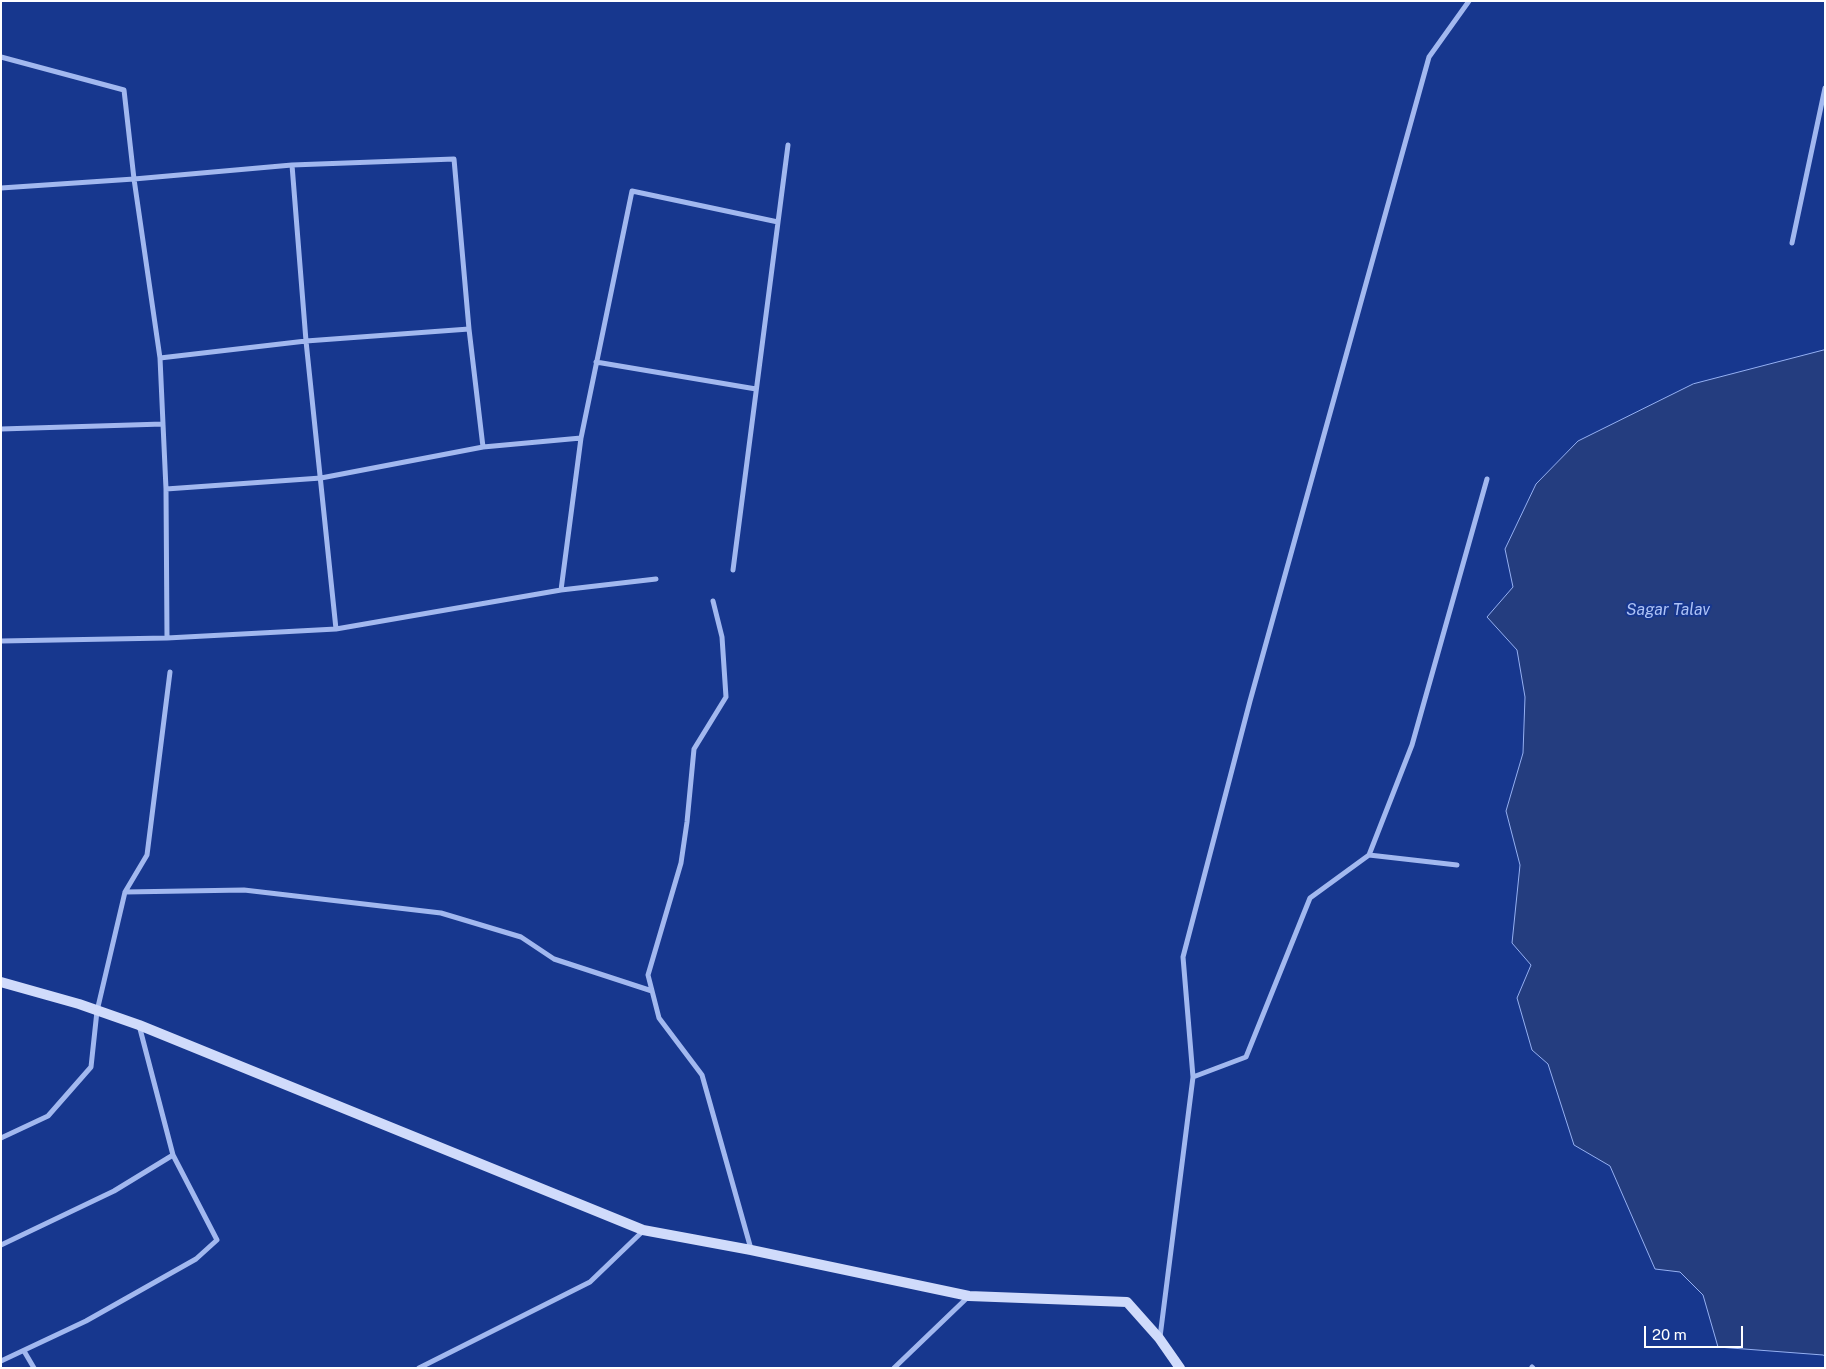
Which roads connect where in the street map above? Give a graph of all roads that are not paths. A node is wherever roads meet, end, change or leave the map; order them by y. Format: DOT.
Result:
graph roads {
  1 [pos="1469,1"];
  2 [pos="1,58"];
  3 [pos="1825,88"];
  4 [pos="788,145"];
  5 [pos="292,166"];
  6 [pos="134,179"];
  7 [pos="1,188"];
  8 [pos="778,222"];
  9 [pos="1792,243"];
  10 [pos="469,329"];
  11 [pos="306,340"];
  12 [pos="160,358"];
  13 [pos="596,362"];
  14 [pos="756,389"];
  15 [pos="163,424"];
  16 [pos="1,428"];
  17 [pos="581,438"];
  18 [pos="483,447"];
  19 [pos="321,478"];
  20 [pos="1487,478"];
  21 [pos="166,489"];
  22 [pos="733,570"];
  23 [pos="656,579"];
  24 [pos="561,590"];
  25 [pos="713,601"];
  26 [pos="336,629"];
  27 [pos="167,638"];
  28 [pos="1,641"];
  29 [pos="170,672"];
  30 [pos="1369,856"];
  31 [pos="1457,865"];
  32 [pos="125,892"];
  33 [pos="1,982"];
  34 [pos="652,991"];
  35 [pos="97,1011"];
  36 [pos="139,1025"];
  37 [pos="1193,1077"];
  38 [pos="1,1138"];
  39 [pos="173,1155"];
  40 [pos="643,1230"];
  41 [pos="1,1245"];
  42 [pos="751,1250"];
  43 [pos="969,1296"];
  44 [pos="1160,1338"];
  45 [pos="24,1352"];
  46 [pos="1,1361"];
  47 [pos="34,1368"];
  48 [pos="419,1368"];
  49 [pos="894,1368"];
  50 [pos="1180,1368"];
  1 -- 37 [label="street"];
  2 -- 6 [label="street"];
  3 -- 9 [label="street"];
  4 -- 8 [label="street"];
  5 -- 6 [label="street"];
  5 -- 10 [label="street"];
  5 -- 11 [label="street"];
  6 -- 7 [label="street"];
  6 -- 12 [label="street"];
  8 -- 13 [label="street"];
  8 -- 14 [label="street"];
  10 -- 11 [label="street"];
  10 -- 18 [label="street"];
  11 -- 12 [label="street"];
  11 -- 19 [label="street"];
  12 -- 15 [label="street"];
  13 -- 14 [label="street"];
  13 -- 17 [label="street"];
  14 -- 22 [label="street"];
  15 -- 16 [label="street"];
  15 -- 21 [label="street"];
  17 -- 18 [label="street"];
  17 -- 24 [label="street"];
  18 -- 19 [label="street"];
  19 -- 21 [label="street"];
  19 -- 26 [label="street"];
  20 -- 30 [label="street"];
  21 -- 27 [label="street"];
  23 -- 24 [label="street"];
  24 -- 26 [label="street"];
  25 -- 34 [label="street"];
  26 -- 27 [label="street"];
  27 -- 28 [label="street"];
  29 -- 32 [label="street"];
  30 -- 31 [label="street"];
  30 -- 37 [label="street"];
  32 -- 34 [label="street"];
  32 -- 35 [label="street"];
  33 -- 35 [label="street"];
  34 -- 42 [label="street"];
  35 -- 36 [label="street"];
  35 -- 38 [label="street"];
  36 -- 39 [label="street"];
  36 -- 40 [label="street"];
  37 -- 44 [label="street"];
  39 -- 41 [label="street"];
  39 -- 45 [label="street"];
  40 -- 42 [label="street"];
  40 -- 48 [label="street"];
  42 -- 43 [label="street"];
  43 -- 44 [label="street"];
  43 -- 49 [label="street"];
  44 -- 50 [label="street"];
  45 -- 46 [label="street"];
  45 -- 47 [label="street"];
}
